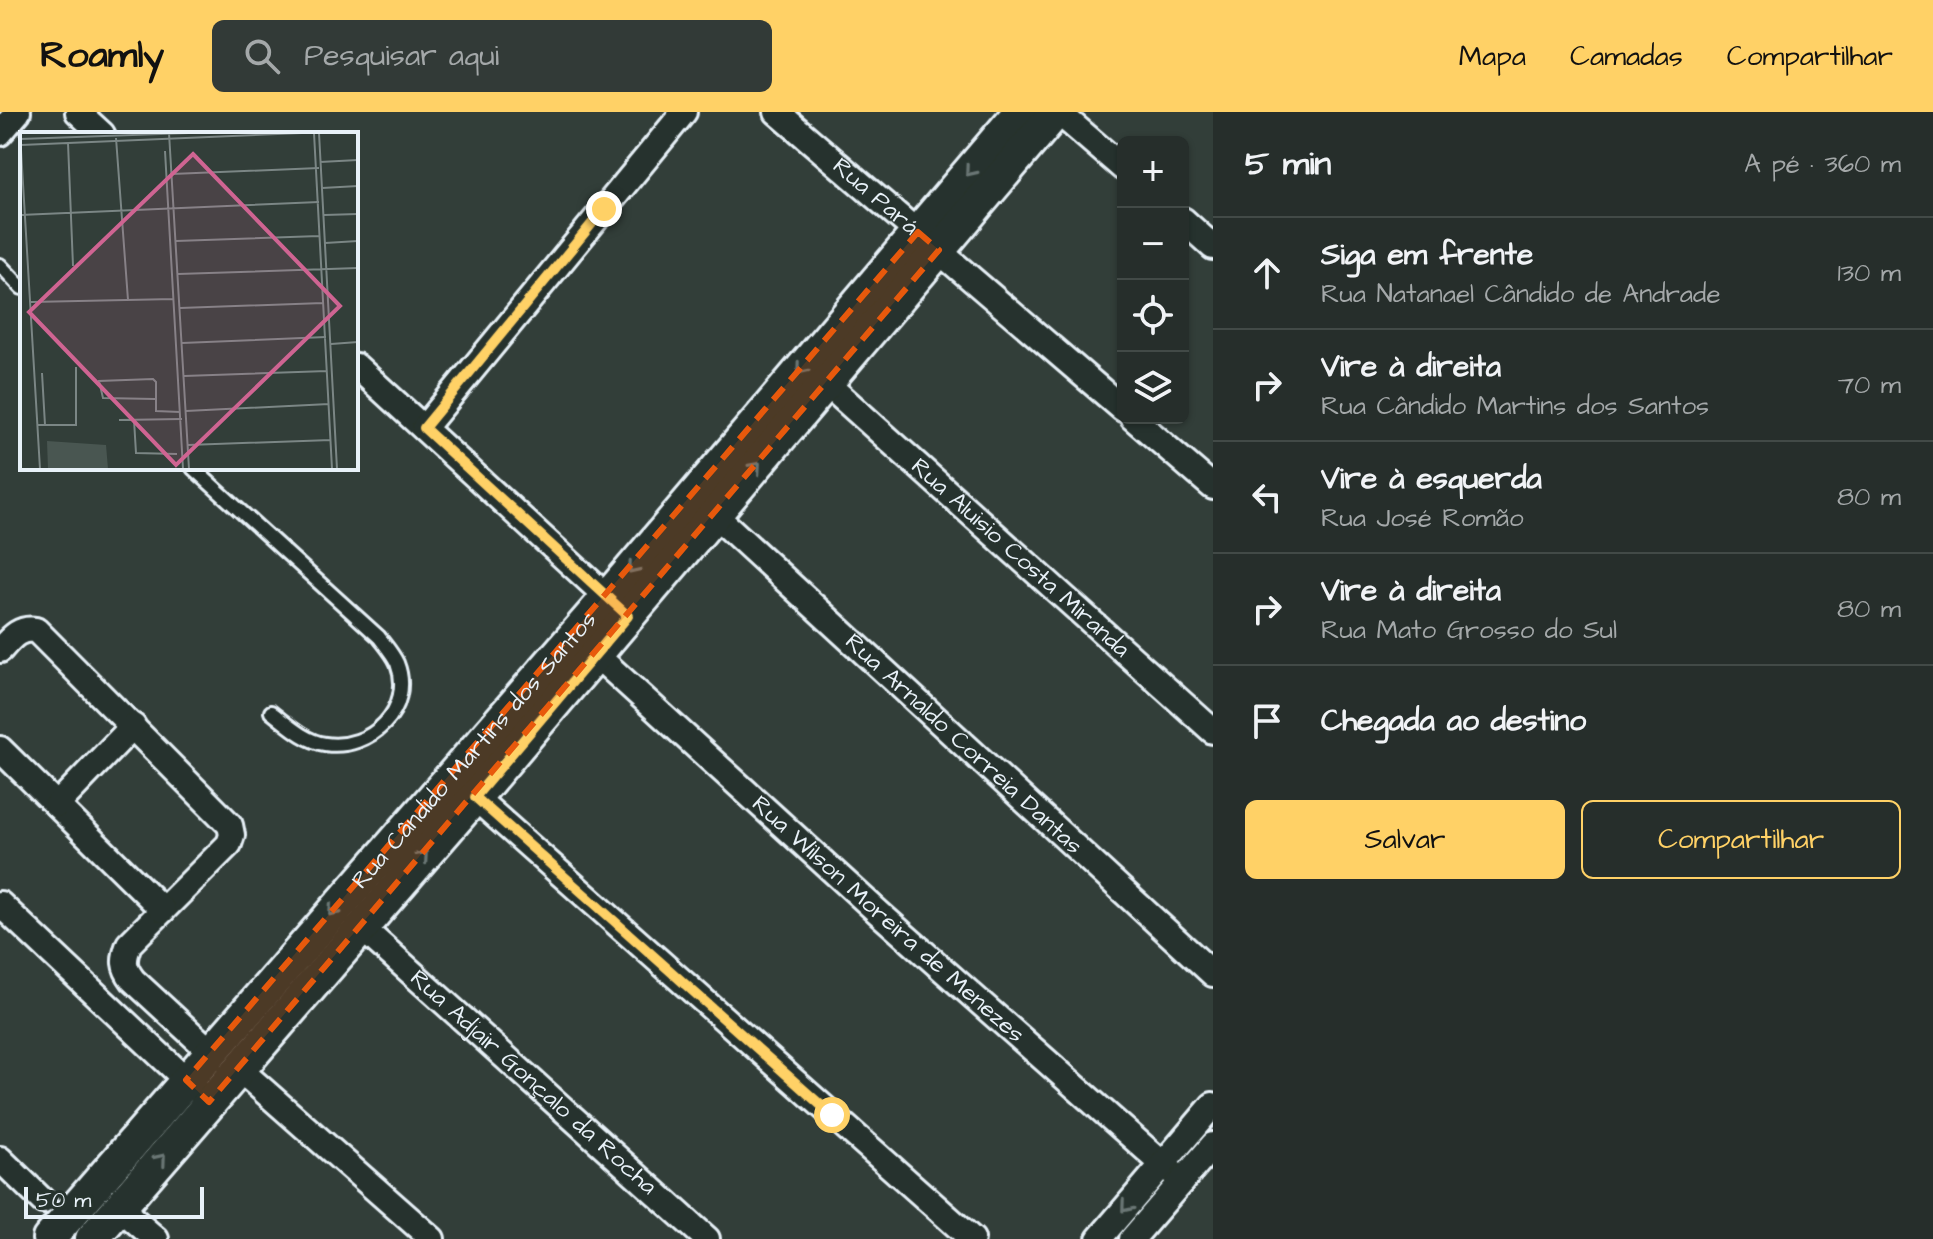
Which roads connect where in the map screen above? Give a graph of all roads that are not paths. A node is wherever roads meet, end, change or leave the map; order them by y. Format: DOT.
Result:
graph roads {
  1 [pos="18,112"];
  2 [pos="78,112"];
  3 [pos="684,112"];
  4 [pos="777,112"];
  5 [pos="1020,112"];
  6 [pos="1057,112"];
  7 [pos="100,132"];
  8 [pos="0,133"];
  9 [pos="1117,163"];
  10 [pos="1189,225"];
  11 [pos="928,241"];
  12 [pos="1213,247"];
  13 [pos="0,265"];
  14 [pos="20,286"];
  15 [pos="358,368"];
  16 [pos="827,384"];
  17 [pos="1117,404"];
  18 [pos="1140,424"];
  19 [pos="424,428"];
  20 [pos="195,470"];
  21 [pos="1213,487"];
  22 [pos="715,515"];
  23 [pos="618,607"];
  24 [pos="0,650"];
  25 [pos="596,655"];
  26 [pos="271,712"];
  27 [pos="133,726"];
  28 [pos="1213,731"];
  29 [pos="0,749"];
  30 [pos="463,787"];
  31 [pos="57,805"];
  32 [pos="163,910"];
  33 [pos="2,912"];
  34 [pos="361,927"];
  35 [pos="1213,974"];
  36 [pos="210,1051"];
  37 [pos="238,1068"];
  38 [pos="186,1080"];
  39 [pos="209,1102"];
  40 [pos="1213,1105"];
  41 [pos="1211,1151"];
  42 [pos="0,1159"];
  43 [pos="1162,1164"];
  44 [pos="1182,1181"];
  45 [pos="43,1201"];
  46 [pos="120,1208"];
  47 [pos="49,1239"];
  48 [pos="92,1239"];
  49 [pos="156,1239"];
  50 [pos="432,1239"];
  51 [pos="707,1239"];
  52 [pos="972,1239"];
  53 [pos="1099,1239"];
  54 [pos="1132,1239"];
  1 -- 8 [label="street"];
  2 -- 7 [label="street"];
  3 -- 19 [label="street"];
  4 -- 11 [label="street, Rua Pará"];
  5 -- 11 [label="main road, Rua Cândido Martins dos Santos, one-way"];
  6 -- 9 [label="street"];
  6 -- 11 [label="main road, Rua Cândido Martins dos Santos"];
  10 -- 12 [label="street"];
  11 -- 16 [label="main road, Rua Cândido Martins dos Santos"];
  11 -- 17 [label="street, Rua Pará"];
  11 -- 23 [label="main road, Rua Cândido Martins dos Santos, one-way"];
  13 -- 14 [label="lane"];
  15 -- 19 [label="street"];
  22 -- 16 [label="main road, Rua Cândido Martins dos Santos, one-way"];
  16 -- 28 [label="street, Rua Aluisio Costa Miranda"];
  18 -- 21 [label="street"];
  19 -- 23 [label="street"];
  20 -- 26 [label="lane"];
  22 -- 23 [label="main road, Rua Cândido Martins dos Santos"];
  22 -- 35 [label="street, Rua Arnaldo Correia Dantas"];
  23 -- 25 [label="main road, Rua Cândido Martins dos Santos"];
  23 -- 30 [label="main road, Rua Cândido Martins dos Santos"];
  24 -- 27 [label="street"];
  25 -- 30 [label="main road, Rua Cândido Martins dos Santos"];
  25 -- 43 [label="street, Rua Wilson Moreira de Menezes"];
  27 -- 31 [label="street"];
  27 -- 32 [label="street"];
  29 -- 31 [label="street"];
  34 -- 30 [label="main road, Rua Cândido Martins dos Santos, one-way"];
  30 -- 36 [label="main road, Rua Cândido Martins dos Santos, one-way"];
  30 -- 52 [label="street"];
  31 -- 32 [label="street"];
  32 -- 36 [label="street"];
  33 -- 38 [label="street"];
  34 -- 37 [label="main road, Rua Cândido Martins dos Santos"];
  34 -- 51 [label="street, Rua Adjair Gonçalo da Rocha"];
  36 -- 38 [label="main road, Rua Cândido Martins dos Santos"];
  37 -- 39 [label="main road, Rua Cândido Martins dos Santos"];
  37 -- 50 [label="street"];
  38 -- 39 [label="street"];
  38 -- 47 [label="main road, Rua Cândido Martins dos Santos"];
  46 -- 39 [label="main road, Rua Cândido Martins dos Santos, one-way"];
  40 -- 43 [label="street"];
  41 -- 44 [label="street"];
  42 -- 45 [label="street"];
  43 -- 44 [label="street, Rua Wilson Moreira de Menezes"];
  43 -- 53 [label="street, one-way"];
  44 -- 54 [label="street"];
  46 -- 48 [label="main road, Rua Cândido Martins dos Santos"];
  46 -- 49 [label="street"];
}
